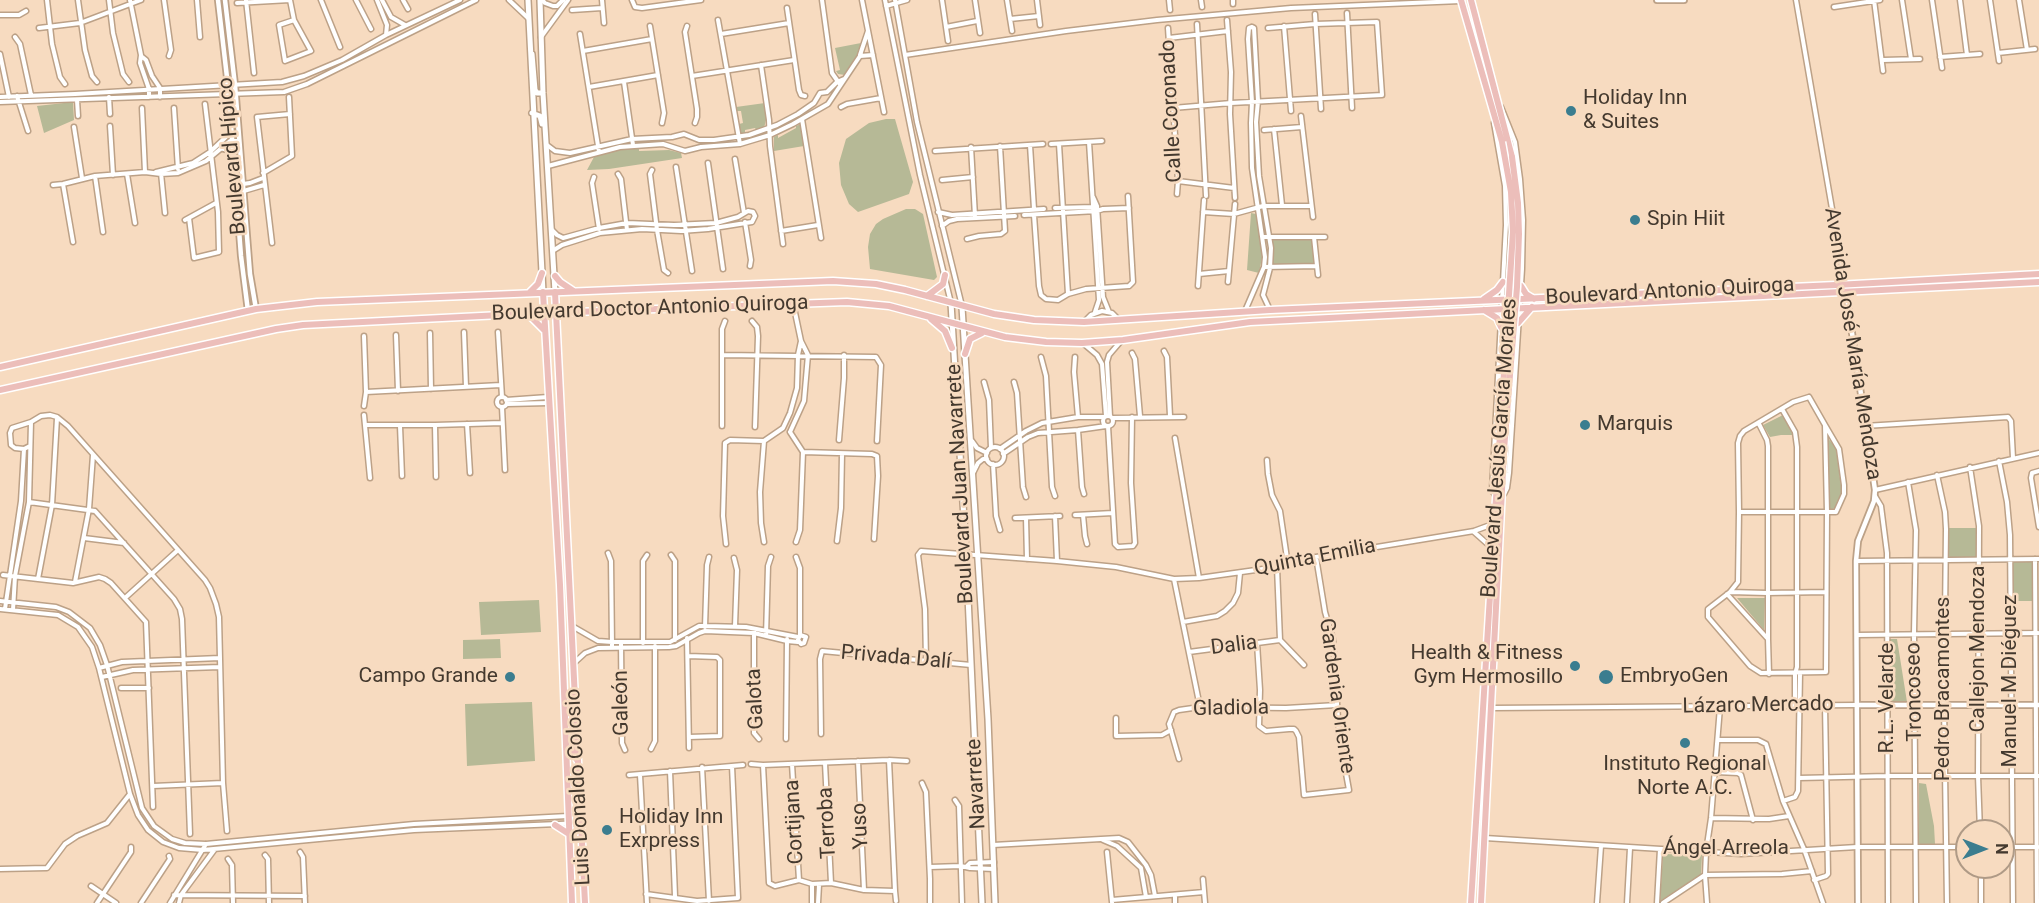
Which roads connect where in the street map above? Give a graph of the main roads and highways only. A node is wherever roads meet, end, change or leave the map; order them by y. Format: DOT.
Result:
graph roads {
  1 [pos="528,0"];
  2 [pos="541,0"];
  3 [pos="1461,0"];
  4 [pos="1472,0"];
  5 [pos="529,41"];
  6 [pos="543,93"];
  7 [pos="532,113"];
  8 [pos="546,137"];
  9 [pos="542,273"];
  10 [pos="2039,274"];
  11 [pos="945,275"];
  12 [pos="555,276"];
  13 [pos="1503,282"];
  14 [pos="2039,282"];
  15 [pos="1521,286"];
  16 [pos="1845,288"];
  17 [pos="576,291"];
  18 [pos="543,292"];
  19 [pos="555,292"];
  20 [pos="528,293"];
  21 [pos="927,296"];
  22 [pos="1534,299"];
  23 [pos="1484,300"];
  24 [pos="951,303"];
  25 [pos="962,306"];
  26 [pos="1533,307"];
  27 [pos="1302,308"];
  28 [pos="1314,308"];
  29 [pos="1484,309"];
  30 [pos="556,312"];
  31 [pos="572,312"];
  32 [pos="544,313"];
  33 [pos="528,314"];
  34 [pos="929,316"];
  35 [pos="1287,320"];
  36 [pos="1302,320"];
  37 [pos="952,323"];
  38 [pos="1518,323"];
  39 [pos="964,327"];
  40 [pos="1501,327"];
  41 [pos="545,331"];
  42 [pos="557,332"];
  43 [pos="982,332"];
  44 [pos="965,344"];
  45 [pos="953,346"];
  46 [pos="965,354"];
  47 [pos="0,367"];
  48 [pos="0,390"];
  49 [pos="548,400"];
  50 [pos="563,441"];
  51 [pos="1502,450"];
  52 [pos="553,480"];
  53 [pos="566,495"];
  54 [pos="560,585"];
  55 [pos="570,594"];
  56 [pos="971,665"];
  57 [pos="985,665"];
  58 [pos="565,722"];
  59 [pos="577,736"];
  60 [pos="566,747"];
  61 [pos="579,763"];
  62 [pos="555,825"];
  63 [pos="570,834"];
  64 [pos="1473,871"];
  65 [pos="1483,873"];
  66 [pos="572,903"];
  67 [pos="585,903"];
  68 [pos="982,903"];
  69 [pos="995,903"];
  70 [pos="1471,903"];
  71 [pos="1481,903"];
  1 -- 5 [label="main road"];
  2 -- 6 [label="main road"];
  3 -- 51 [label="main road, Boulevard Jesús García Morales, bridge"];
  4 -- 51 [label="main road, Boulevard Jesús García Morales, bridge"];
  5 -- 6 [label="main road"];
  5 -- 7 [label="main road"];
  6 -- 8 [label="main road"];
  7 -- 8 [label="main road"];
  7 -- 9 [label="main road"];
  8 -- 12 [label="main road"];
  9 -- 18 [label="main road"];
  9 -- 20 [label="main road"];
  10 -- 16 [label="main road, Boulevard Antonio Quiroga"];
  11 -- 21 [label="main road"];
  12 -- 17 [label="main road"];
  12 -- 19 [label="main road"];
  13 -- 23 [label="main road"];
  14 -- 16 [label="main road, Boulevard Antonio Quiroga"];
  15 -- 22 [label="main road"];
  16 -- 22 [label="main road, Boulevard Antonio Quiroga"];
  16 -- 26 [label="main road, Boulevard Antonio Quiroga"];
  17 -- 19 [label="main road, Boulevard Doctor Antonio Quiroga"];
  17 -- 21 [label="main road, Boulevard Doctor Antonio Quiroga"];
  18 -- 19 [label="main road, Boulevard Doctor Antonio Quiroga"];
  18 -- 20 [label="main road, Boulevard Doctor Antonio Quiroga"];
  18 -- 32 [label="main road, Luis Donaldo Colosio"];
  19 -- 30 [label="main road"];
  20 -- 47 [label="main road, Boulevard Doctor Antonio Quiroga"];
  21 -- 24 [label="main road, Boulevard Doctor Antonio Quiroga"];
  22 -- 23 [label="main road, Boulevard Antonio Quiroga"];
  23 -- 28 [label="main road, Boulevard Antonio Quiroga"];
  24 -- 25 [label="main road, Boulevard Doctor Antonio Quiroga"];
  24 -- 37 [label="main road, Boulevard Juan Navarrete"];
  25 -- 27 [label="main road, Boulevard Doctor Antonio Quiroga"];
  25 -- 39 [label="main road, Boulevard Juan Navarrete"];
  26 -- 29 [label="main road, Boulevard Antonio Quiroga"];
  26 -- 38 [label="main road"];
  27 -- 28 [label="main road, Boulevard Antonio Quiroga"];
  28 -- 35 [label="main road"];
  29 -- 36 [label="main road, Boulevard Antonio Quiroga"];
  29 -- 40 [label="main road"];
  30 -- 31 [label="main road, Boulevard Doctor Antonio Quiroga"];
  30 -- 32 [label="main road, Boulevard Doctor Antonio Quiroga"];
  30 -- 42 [label="main road"];
  31 -- 34 [label="main road, Boulevard Doctor Antonio Quiroga"];
  31 -- 42 [label="main road"];
  32 -- 33 [label="main road, Boulevard Doctor Antonio Quiroga"];
  32 -- 41 [label="main road, Luis Donaldo Colosio"];
  33 -- 41 [label="main road"];
  33 -- 48 [label="main road, Boulevard Doctor Antonio Quiroga"];
  34 -- 37 [label="main road, Boulevard Doctor Antonio Quiroga"];
  34 -- 45 [label="main road"];
  35 -- 36 [label="main road, Boulevard Doctor Antonio Quiroga"];
  35 -- 43 [label="main road, Boulevard Doctor Antonio Quiroga"];
  37 -- 39 [label="main road, Boulevard Doctor Antonio Quiroga"];
  37 -- 45 [label="main road, Boulevard Juan Navarrete"];
  39 -- 43 [label="main road, Boulevard Doctor Antonio Quiroga"];
  39 -- 44 [label="main road, Boulevard Juan Navarrete"];
  41 -- 49 [label="main road, Luis Donaldo Colosio"];
  42 -- 50 [label="main road"];
  43 -- 46 [label="main road"];
  44 -- 45 [label="main road"];
  44 -- 46 [label="main road, Boulevard Juan Navarrete"];
  45 -- 56 [label="main road, Boulevard Juan Navarrete"];
  46 -- 57 [label="main road, Boulevard Juan Navarrete"];
  49 -- 50 [label="main road"];
  49 -- 52 [label="main road, Luis Donaldo Colosio"];
  50 -- 53 [label="main road, Luis Donaldo Colosio"];
  51 -- 64 [label="main road, Boulevard Jesús García Morales"];
  51 -- 65 [label="main road, Boulevard Jesús García Morales"];
  52 -- 53 [label="main road"];
  52 -- 54 [label="main road, Luis Donaldo Colosio"];
  53 -- 55 [label="main road, Luis Donaldo Colosio"];
  54 -- 55 [label="main road"];
  54 -- 58 [label="main road, Luis Donaldo Colosio"];
  55 -- 59 [label="main road, Luis Donaldo Colosio"];
  56 -- 68 [label="main road, Navarrete"];
  57 -- 69 [label="main road, Navarrete"];
  58 -- 59 [label="main road"];
  58 -- 60 [label="main road, Luis Donaldo Colosio"];
  59 -- 61 [label="main road, Luis Donaldo Colosio"];
  60 -- 61 [label="main road"];
  60 -- 63 [label="main road, Luis Donaldo Colosio"];
  61 -- 67 [label="main road, Luis Donaldo Colosio"];
  62 -- 63 [label="main road"];
  63 -- 66 [label="main road, Luis Donaldo Colosio"];
  64 -- 65 [label="main road"];
  64 -- 70 [label="main road, Boulevard Jesús García Morales"];
  65 -- 71 [label="main road, Boulevard Jesús García Morales"];
}
